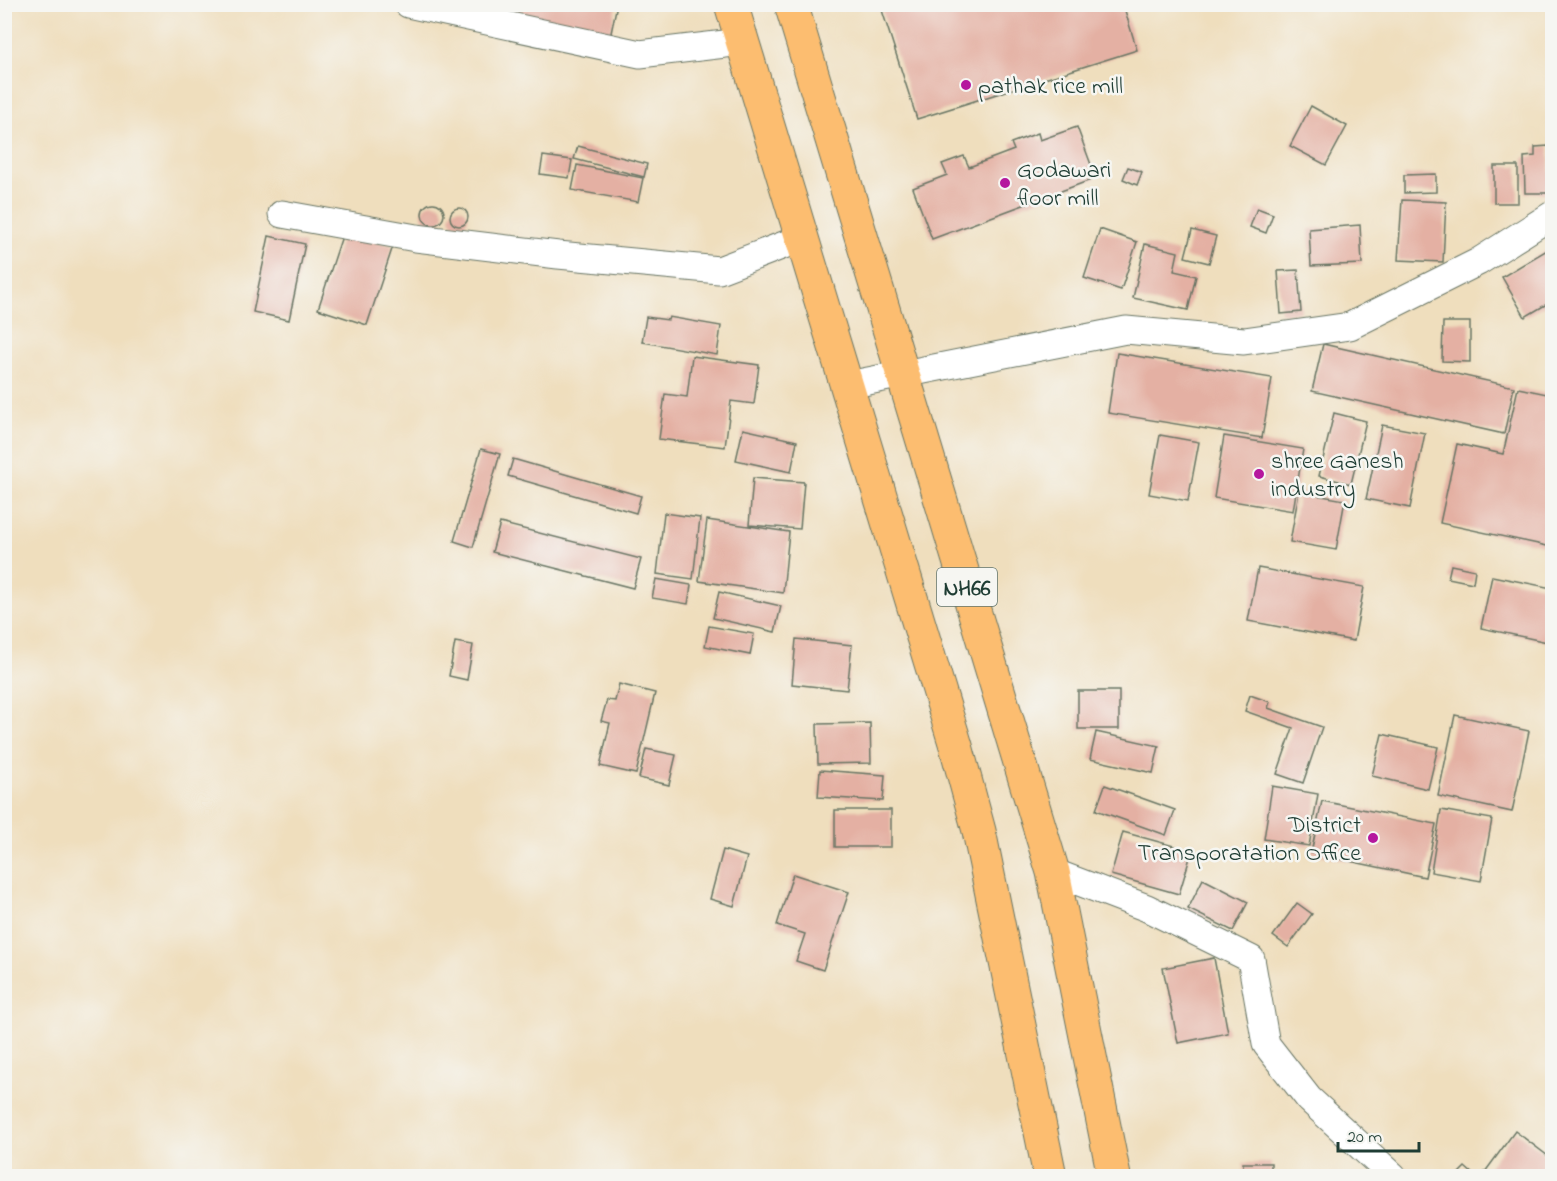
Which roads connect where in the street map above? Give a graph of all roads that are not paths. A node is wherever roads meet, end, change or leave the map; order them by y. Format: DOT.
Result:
graph roads {
  1 [pos="408,4"];
  2 [pos="731,4"];
  3 [pos="791,4"];
  4 [pos="742,42"];
  5 [pos="282,214"];
  6 [pos="1552,215"];
  7 [pos="802,238"];
  8 [pos="901,373"];
  9 [pos="848,385"];
  10 [pos="1053,872"];
  11 [pos="1050,1176"];
  12 [pos="1114,1176"];
  13 [pos="1393,1176"];
  1 -- 4 [label="street"];
  2 -- 4 [label="highway, NH66"];
  3 -- 8 [label="highway, NH66"];
  4 -- 7 [label="highway, NH66"];
  5 -- 7 [label="street"];
  6 -- 8 [label="street"];
  7 -- 9 [label="highway, NH66"];
  8 -- 9 [label="street"];
  8 -- 10 [label="highway, NH66"];
  9 -- 11 [label="highway, NH66"];
  10 -- 12 [label="highway, NH66"];
  10 -- 13 [label="street"];
}
